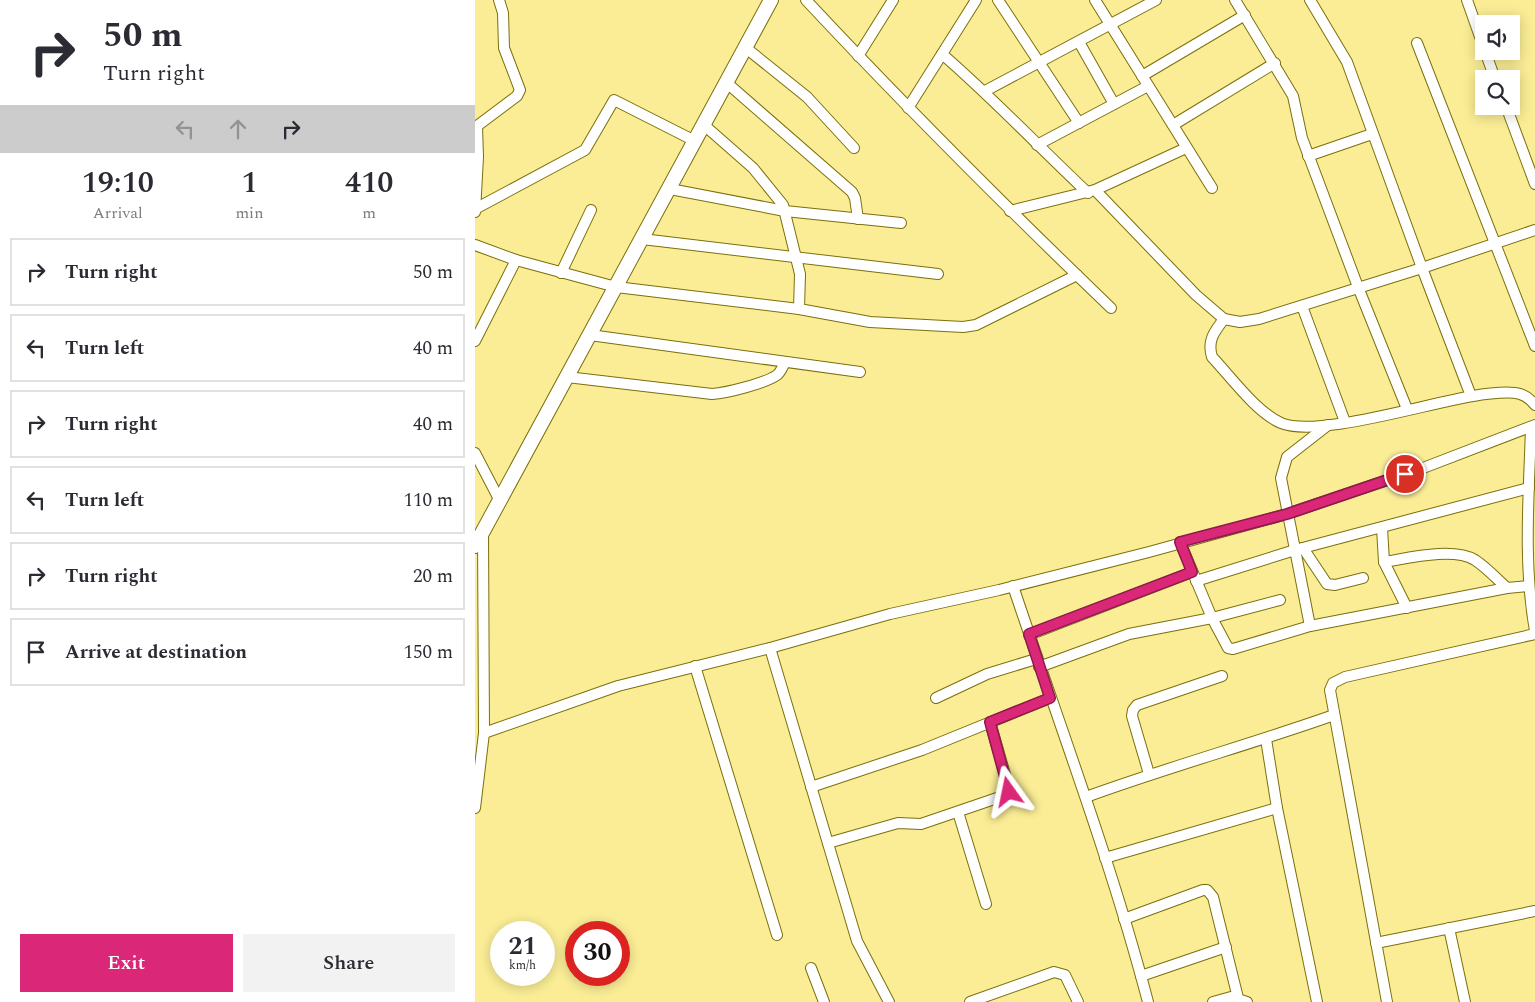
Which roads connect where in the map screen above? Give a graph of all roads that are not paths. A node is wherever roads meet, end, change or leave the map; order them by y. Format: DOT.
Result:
graph roads {
  1 [pos="499,0"];
  2 [pos="771,0"];
  3 [pos="806,0"];
  4 [pos="893,0"];
  5 [pos="976,0"];
  6 [pos="999,0"];
  7 [pos="1095,0"];
  8 [pos="1156,0"];
  9 [pos="1235,0"];
  10 [pos="1311,0"];
  11 [pos="1467,0"];
  12 [pos="1245,15"];
  13 [pos="1475,24"];
  14 [pos="1111,26"];
  15 [pos="1079,42"];
  16 [pos="1417,43"];
  17 [pos="746,48"];
  18 [pos="942,54"];
  19 [pos="858,56"];
  20 [pos="1039,62"];
  21 [pos="1275,64"];
  22 [pos="1142,76"];
  23 [pos="727,83"];
  24 [pos="1148,86"];
  25 [pos="985,91"];
  26 [pos="1114,104"];
  27 [pos="908,108"];
  28 [pos="1509,115"];
  29 [pos="1079,123"];
  30 [pos="704,125"];
  31 [pos="1173,125"];
  32 [pos="476,127"];
  33 [pos="1372,134"];
  34 [pos="695,141"];
  35 [pos="1037,145"];
  36 [pos="854,148"];
  37 [pos="1186,148"];
  38 [pos="1308,156"];
  39 [pos="1535,184"];
  40 [pos="1212,188"];
  41 [pos="670,189"];
  42 [pos="1092,191"];
  43 [pos="475,209"];
  44 [pos="591,210"];
  45 [pos="1010,211"];
  46 [pos="785,212"];
  47 [pos="475,214"];
  48 [pos="857,219"];
  49 [pos="901,223"];
  50 [pos="1535,230"];
  51 [pos="642,239"];
  52 [pos="1496,244"];
  53 [pos="475,245"];
  54 [pos="797,258"];
  55 [pos="516,260"];
  56 [pos="1422,268"];
  57 [pos="561,272"];
  58 [pos="938,274"];
  59 [pos="1077,275"];
  60 [pos="616,287"];
  61 [pos="1358,288"];
  62 [pos="1302,306"];
  63 [pos="1111,308"];
  64 [pos="799,309"];
  65 [pos="1224,319"];
  66 [pos="590,335"];
  67 [pos="475,341"];
  68 [pos="1535,346"];
  69 [pos="785,362"];
  70 [pos="860,372"];
  71 [pos="567,377"];
  72 [pos="1471,396"];
  73 [pos="1533,399"];
  74 [pos="1407,409"];
  75 [pos="1345,422"];
  76 [pos="1329,424"];
  77 [pos="1533,426"];
  78 [pos="1533,441"];
  79 [pos="475,453"];
  80 [pos="1529,488"];
  81 [pos="500,501"];
  82 [pos="1287,514"];
  83 [pos="1382,528"];
  84 [pos="483,532"];
  85 [pos="1180,542"];
  86 [pos="475,546"];
  87 [pos="1299,549"];
  88 [pos="1384,562"];
  89 [pos="1194,576"];
  90 [pos="1363,578"];
  91 [pos="1013,586"];
  92 [pos="1529,586"];
  93 [pos="1507,588"];
  94 [pos="1280,600"];
  95 [pos="1407,608"];
  96 [pos="1212,618"];
  97 [pos="1310,626"];
  98 [pos="1535,632"];
  99 [pos="1029,634"];
  100 [pos="770,648"];
  101 [pos="1037,663"];
  102 [pos="695,666"];
  103 [pos="1222,676"];
  104 [pos="937,698"];
  105 [pos="1050,698"];
  106 [pos="1334,715"];
  107 [pos="990,722"];
  108 [pos="484,733"];
  109 [pos="1266,739"];
  110 [pos="1149,774"];
  111 [pos="811,787"];
  112 [pos="1086,798"];
  113 [pos="475,808"];
  114 [pos="1277,808"];
  115 [pos="958,812"];
  116 [pos="828,843"];
  117 [pos="1105,858"];
  118 [pos="987,904"];
  119 [pos="1535,911"];
  120 [pos="1124,919"];
  121 [pos="1449,928"];
  122 [pos="777,935"];
  123 [pos="1376,942"];
  124 [pos="1226,947"];
  125 [pos="811,968"];
  126 [pos="1141,976"];
  127 [pos="1242,1000"];
  128 [pos="824,1002"];
  129 [pos="889,1002"];
  130 [pos="970,1002"];
  131 [pos="1079,1002"];
  132 [pos="1148,1002"];
  133 [pos="1213,1002"];
  134 [pos="1317,1002"];
  135 [pos="1387,1002"];
  136 [pos="1465,1002"];
  1 -- 32 [label="street"];
  2 -- 17 [label="main road"];
  3 -- 19 [label="street"];
  4 -- 19 [label="street"];
  5 -- 18 [label="street"];
  6 -- 20 [label="street"];
  7 -- 14 [label="street"];
  8 -- 14 [label="street"];
  9 -- 12 [label="street"];
  10 -- 33 [label="street"];
  11 -- 13 [label="street"];
  12 -- 21 [label="street"];
  12 -- 22 [label="street"];
  14 -- 15 [label="street"];
  14 -- 22 [label="street"];
  15 -- 20 [label="street"];
  15 -- 26 [label="street"];
  16 -- 52 [label="street"];
  17 -- 23 [label="main road"];
  17 -- 36 [label="street"];
  18 -- 25 [label="street"];
  18 -- 27 [label="street"];
  19 -- 27 [label="street"];
  20 -- 25 [label="street"];
  20 -- 29 [label="street"];
  21 -- 31 [label="street"];
  21 -- 38 [label="street"];
  22 -- 24 [label="street"];
  23 -- 30 [label="main road"];
  23 -- 48 [label="street"];
  24 -- 26 [label="street"];
  24 -- 31 [label="street"];
  25 -- 35 [label="street"];
  26 -- 29 [label="street"];
  27 -- 45 [label="street"];
  28 -- 39 [label="street"];
  29 -- 35 [label="street"];
  30 -- 34 [label="main road"];
  30 -- 46 [label="street"];
  31 -- 37 [label="street"];
  32 -- 43 [label="street"];
  33 -- 38 [label="street"];
  33 -- 56 [label="street"];
  34 -- 41 [label="main road"];
  34 -- 43 [label="street"];
  35 -- 42 [label="street"];
  37 -- 40 [label="street"];
  37 -- 42 [label="street"];
  38 -- 61 [label="street"];
  41 -- 46 [label="street"];
  41 -- 51 [label="main road"];
  42 -- 45 [label="street"];
  42 -- 65 [label="street"];
  43 -- 47 [label="street"];
  44 -- 57 [label="street"];
  45 -- 59 [label="street"];
  46 -- 48 [label="street"];
  46 -- 54 [label="street"];
  48 -- 49 [label="street"];
  50 -- 52 [label="street"];
  51 -- 54 [label="street"];
  51 -- 60 [label="main road"];
  52 -- 56 [label="street"];
  52 -- 68 [label="street"];
  53 -- 55 [label="street"];
  54 -- 58 [label="street"];
  54 -- 64 [label="street"];
  55 -- 57 [label="street"];
  55 -- 67 [label="street"];
  56 -- 61 [label="street"];
  56 -- 72 [label="street"];
  57 -- 60 [label="street"];
  59 -- 63 [label="street"];
  59 -- 64 [label="street"];
  60 -- 64 [label="street"];
  60 -- 66 [label="main road"];
  61 -- 62 [label="street"];
  61 -- 74 [label="street"];
  62 -- 65 [label="street"];
  62 -- 75 [label="street"];
  65 -- 76 [label="street"];
  66 -- 69 [label="street"];
  66 -- 71 [label="main road"];
  69 -- 70 [label="street"];
  69 -- 71 [label="street"];
  71 -- 81 [label="main road"];
  72 -- 73 [label="street"];
  72 -- 74 [label="street"];
  74 -- 75 [label="street"];
  75 -- 76 [label="street"];
  76 -- 82 [label="street"];
  77 -- 78 [label="street"];
  77 -- 82 [label="street"];
  78 -- 80 [label="street"];
  79 -- 81 [label="street"];
  80 -- 83 [label="street"];
  80 -- 92 [label="street"];
  81 -- 84 [label="main road"];
  82 -- 85 [label="street"];
  82 -- 87 [label="street"];
  83 -- 87 [label="street"];
  83 -- 88 [label="street"];
  84 -- 86 [label="main road"];
  84 -- 108 [label="street"];
  85 -- 89 [label="street"];
  85 -- 91 [label="street"];
  87 -- 89 [label="street"];
  87 -- 90 [label="street"];
  87 -- 97 [label="street"];
  88 -- 93 [label="street"];
  88 -- 95 [label="street"];
  89 -- 96 [label="street"];
  89 -- 99 [label="street"];
  91 -- 99 [label="street"];
  91 -- 100 [label="street"];
  92 -- 93 [label="street"];
  92 -- 98 [label="street"];
  93 -- 95 [label="street"];
  94 -- 96 [label="street"];
  95 -- 97 [label="street"];
  96 -- 97 [label="street"];
  96 -- 101 [label="street"];
  98 -- 106 [label="street"];
  99 -- 101 [label="street"];
  100 -- 102 [label="street"];
  100 -- 111 [label="street"];
  101 -- 104 [label="street"];
  101 -- 105 [label="street"];
  102 -- 108 [label="street"];
  102 -- 122 [label="street"];
  103 -- 110 [label="street"];
  105 -- 107 [label="street"];
  105 -- 112 [label="street"];
  106 -- 109 [label="street"];
  106 -- 123 [label="street"];
  107 -- 111 [label="street"];
  107 -- 115 [label="street"];
  108 -- 113 [label="street"];
  109 -- 110 [label="street"];
  109 -- 114 [label="street"];
  110 -- 112 [label="street"];
  111 -- 116 [label="street"];
  112 -- 117 [label="street"];
  114 -- 117 [label="street"];
  114 -- 134 [label="street"];
  115 -- 116 [label="street"];
  115 -- 118 [label="street"];
  116 -- 129 [label="street"];
  117 -- 120 [label="street"];
  119 -- 121 [label="street"];
  120 -- 124 [label="street"];
  120 -- 126 [label="street"];
  121 -- 123 [label="street"];
  121 -- 136 [label="street"];
  123 -- 135 [label="street"];
  124 -- 126 [label="street"];
  124 -- 127 [label="street"];
  125 -- 128 [label="street"];
  126 -- 132 [label="street"];
  127 -- 133 [label="street"];
  130 -- 131 [label="street"];
}
